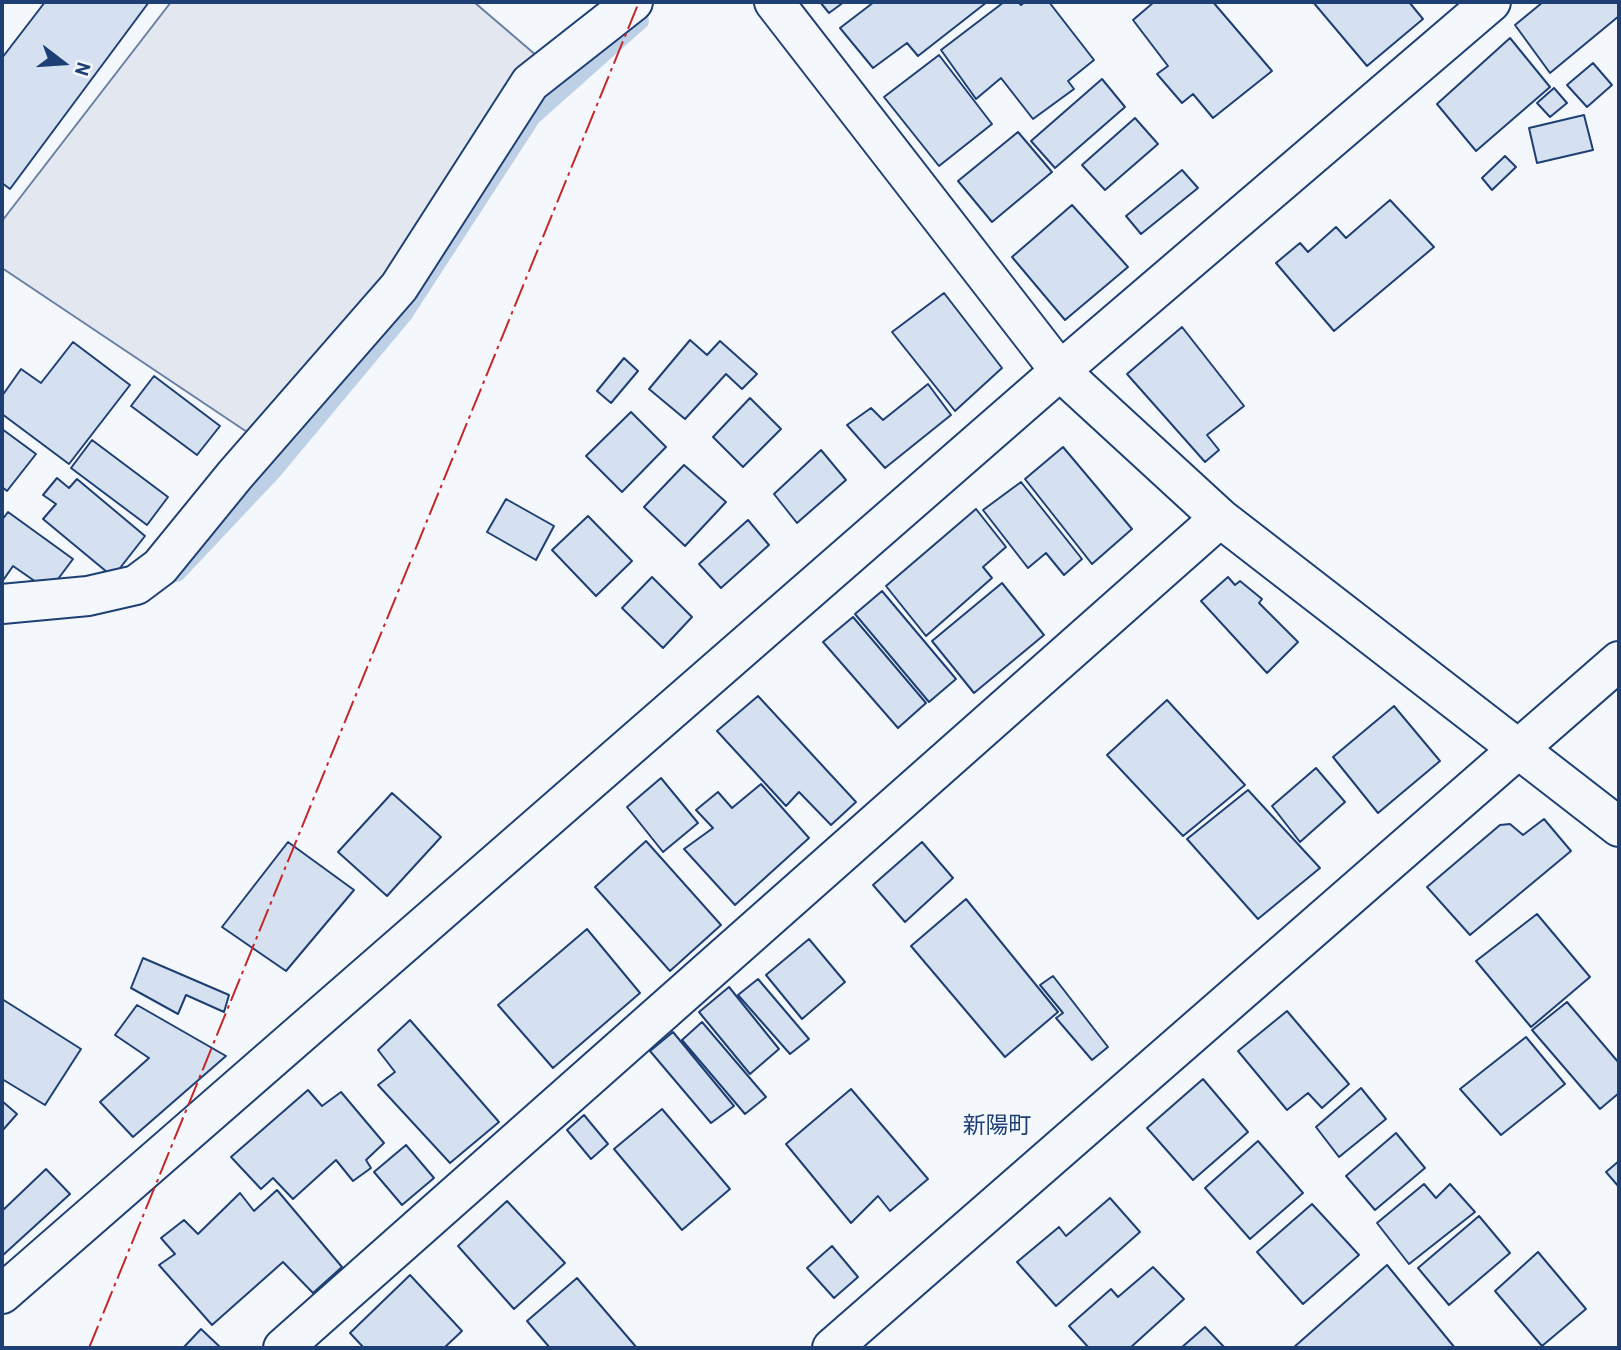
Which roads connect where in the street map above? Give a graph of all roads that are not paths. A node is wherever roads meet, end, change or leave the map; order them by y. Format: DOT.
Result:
graph roads {
  1 [pos="633,2"];
  2 [pos="774,2"];
  3 [pos="1491,2"];
  4 [pos="1060,371"];
  5 [pos="1220,518"];
  6 [pos="2,604"];
  7 [pos="1619,661"];
  8 [pos="1518,750"];
  9 [pos="1619,827"];
  10 [pos="2,1294"];
  11 [pos="283,1348"];
  12 [pos="832,1348"];
  1 -- 6 [label="street"];
  2 -- 4 [label="street"];
  3 -- 4 [label="street"];
  4 -- 5 [label="street"];
  4 -- 10 [label="street"];
  5 -- 8 [label="street"];
  5 -- 11 [label="street"];
  7 -- 8 [label="street"];
  8 -- 9 [label="street"];
  8 -- 12 [label="street"];
}
